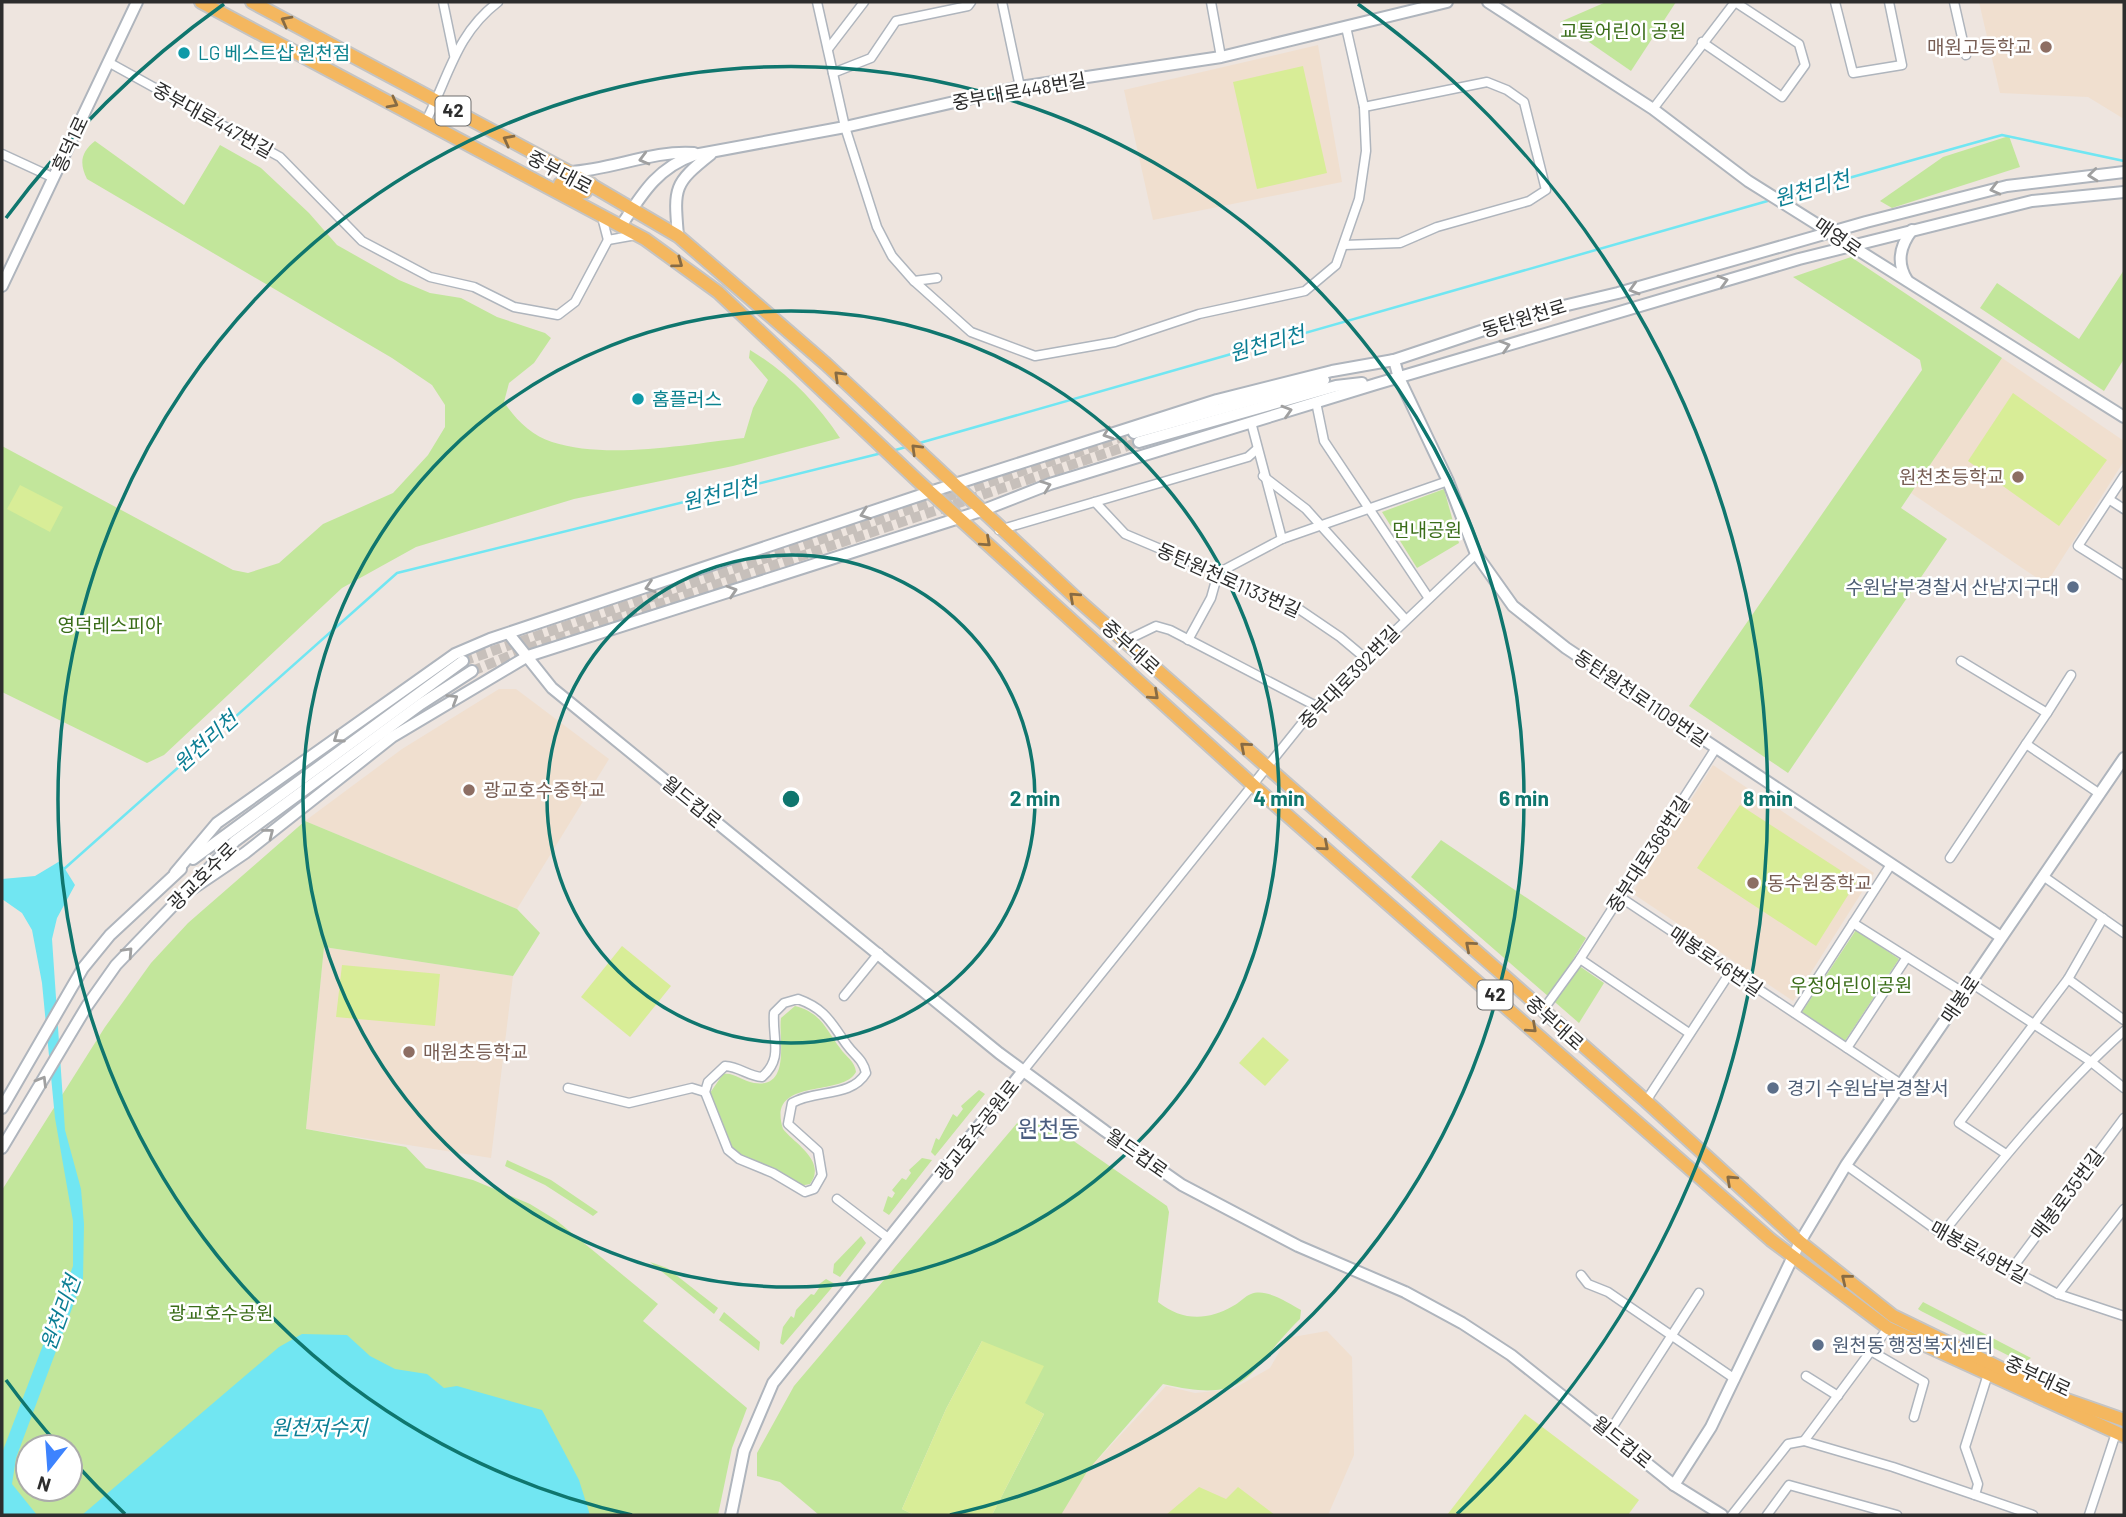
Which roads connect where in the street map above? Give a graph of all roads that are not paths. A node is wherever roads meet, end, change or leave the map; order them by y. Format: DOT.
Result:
graph roads {
  1 [pos="137,2"];
  2 [pos="201,2"];
  3 [pos="252,2"];
  4 [pos="443,2"];
  5 [pos="498,2"];
  6 [pos="817,2"];
  7 [pos="971,2"];
  8 [pos="1002,2"];
  9 [pos="1211,2"];
  10 [pos="1447,2"];
  11 [pos="1488,2"];
  12 [pos="1735,2"];
  13 [pos="1835,2"];
  14 [pos="1889,2"];
  15 [pos="1954,2"];
  16 [pos="862,3"];
  17 [pos="1346,27"];
  18 [pos="1702,42"];
  19 [pos="828,49"];
  20 [pos="454,55"];
  21 [pos="1966,55"];
  22 [pos="1221,57"];
  23 [pos="108,62"];
  24 [pos="833,73"];
  25 [pos="1020,87"];
  26 [pos="436,102"];
  27 [pos="1364,107"];
  28 [pos="1653,109"];
  29 [pos="426,121"];
  30 [pos="845,127"];
  31 [pos="2,153"];
  32 [pos="711,154"];
  33 [pos="519,171"];
  34 [pos="569,172"];
  35 [pos="2124,172"];
  36 [pos="54,178"];
  37 [pos="591,184"];
  38 [pos="2124,192"];
  39 [pos="633,208"];
  40 [pos="601,216"];
  41 [pos="621,226"];
  42 [pos="1912,230"];
  43 [pos="1833,233"];
  44 [pos="637,235"];
  45 [pos="678,236"];
  46 [pos="608,240"];
  47 [pos="1344,245"];
  48 [pos="1852,247"];
  49 [pos="937,278"];
  50 [pos="914,281"];
  51 [pos="1908,282"];
  52 [pos="2,286"];
  53 [pos="1394,360"];
  54 [pos="1399,378"];
  55 [pos="1316,402"];
  56 [pos="2124,417"];
  57 [pos="1251,422"];
  58 [pos="1256,450"];
  59 [pos="1263,476"];
  60 [pos="2124,476"];
  61 [pos="1448,481"];
  62 [pos="953,485"];
  63 [pos="930,492"];
  64 [pos="2110,500"];
  65 [pos="1095,502"];
  66 [pos="1370,509"];
  67 [pos="2124,509"];
  68 [pos="981,511"];
  69 [pos="959,518"];
  70 [pos="1321,525"];
  71 [pos="999,530"];
  72 [pos="1282,539"];
  73 [pos="1476,554"];
  74 [pos="1218,573"];
  75 [pos="2124,575"];
  76 [pos="1428,597"];
  77 [pos="1405,619"];
  78 [pos="509,634"];
  79 [pos="1188,640"];
  80 [pos="1125,641"];
  81 [pos="528,656"];
  82 [pos="1364,658"];
  83 [pos="463,661"];
  84 [pos="1961,661"];
  85 [pos="472,671"];
  86 [pos="2071,675"];
  87 [pos="1316,706"];
  88 [pos="2046,713"];
  89 [pos="2026,744"];
  90 [pos="1716,748"];
  91 [pos="2124,758"];
  92 [pos="1268,768"];
  93 [pos="1254,786"];
  94 [pos="2100,794"];
  95 [pos="1950,858"];
  96 [pos="1890,866"];
  97 [pos="175,873"];
  98 [pos="2043,876"];
  99 [pos="189,891"];
  100 [pos="1620,897"];
  101 [pos="2103,918"];
  102 [pos="1853,923"];
  103 [pos="2124,933"];
  104 [pos="2001,937"];
  105 [pos="878,953"];
  106 [pos="1907,957"];
  107 [pos="1580,959"];
  108 [pos="1731,971"];
  109 [pos="2068,979"];
  110 [pos="1970,983"];
  111 [pos="1964,993"];
  112 [pos="844,996"];
  113 [pos="1543,1010"];
  114 [pos="1795,1013"];
  115 [pos="2124,1020"];
  116 [pos="2034,1027"];
  117 [pos="2124,1031"];
  118 [pos="1689,1033"];
  119 [pos="1847,1048"];
  120 [pos="2090,1061"];
  121 [pos="1023,1071"];
  122 [pos="1901,1084"];
  123 [pos="568,1088"];
  124 [pos="2124,1088"];
  125 [pos="705,1092"];
  126 [pos="1646,1101"];
  127 [pos="4,1105"];
  128 [pos="2124,1118"];
  129 [pos="4,1144"];
  130 [pos="2006,1154"];
  131 [pos="1846,1165"];
  132 [pos="837,1199"];
  133 [pos="1756,1203"];
  134 [pos="2124,1209"];
  135 [pos="1744,1217"];
  136 [pos="1942,1234"];
  137 [pos="888,1238"];
  138 [pos="1800,1242"];
  139 [pos="1793,1257"];
  140 [pos="2011,1270"];
  141 [pos="1581,1275"];
  142 [pos="1699,1293"];
  143 [pos="2058,1294"];
  144 [pos="2124,1305"];
  145 [pos="2121,1315"];
  146 [pos="1888,1328"];
  147 [pos="1673,1334"];
  148 [pos="1871,1351"];
  149 [pos="1988,1374"];
  150 [pos="1806,1376"];
  151 [pos="1735,1379"];
  152 [pos="1838,1396"];
  153 [pos="1914,1418"];
  154 [pos="2124,1420"];
  155 [pos="1610,1431"];
  156 [pos="2120,1435"];
  157 [pos="1804,1441"];
  158 [pos="1674,1485"];
  159 [pos="1975,1495"];
  160 [pos="732,1515"];
  161 [pos="1722,1515"];
  162 [pos="1732,1515"];
  163 [pos="1767,1515"];
  164 [pos="1897,1515"];
  165 [pos="2033,1515"];
  166 [pos="2090,1515"];
  1 -- 23 [label="main road, 흥덕1로"];
  2 -- 29 [label="main road, 중부대로 / 42, one-way"];
  26 -- 3 [label="main road, 중부대로 / 42, one-way"];
  4 -- 20 [label="street"];
  5 -- 20 [label="street"];
  6 -- 19 [label="street"];
  7 -- 24 [label="street"];
  8 -- 25 [label="street"];
  9 -- 22 [label="street"];
  10 -- 17 [label="main road, 중부대로448번길"];
  11 -- 28 [label="main road, 매영로"];
  12 -- 18 [label="street"];
  12 -- 18 [label="street"];
  13 -- 14 [label="street"];
  15 -- 21 [label="street"];
  16 -- 19 [label="street"];
  17 -- 22 [label="main road, 중부대로448번길"];
  17 -- 27 [label="street"];
  18 -- 28 [label="street"];
  19 -- 24 [label="street"];
  20 -- 26 [label="street"];
  22 -- 25 [label="main road, 중부대로448번길"];
  23 -- 36 [label="main road, 흥덕1로"];
  23 -- 46 [label="street, 중부대로447번길"];
  24 -- 30 [label="street"];
  25 -- 30 [label="main road, 중부대로448번길"];
  26 -- 29 [label="street"];
  34 -- 26 [label="main road, 중부대로 / 42, one-way"];
  27 -- 47 [label="street"];
  27 -- 47 [label="street"];
  28 -- 43 [label="main road, 매영로"];
  29 -- 33 [label="main road, 중부대로 / 42"];
  30 -- 32 [label="main road, 중부대로448번길"];
  30 -- 50 [label="street"];
  31 -- 36 [label="street"];
  32 -- 34 [label="main road, one-way"];
  32 -- 39 [label="main road, 중부대로448번길"];
  32 -- 45 [label="main road"];
  33 -- 37 [label="main road"];
  33 -- 40 [label="main road, 중부대로 / 42"];
  34 -- 37 [label="main road, 중부대로 / 42"];
  35 -- 43 [label="main road, 동탄원천로, one-way"];
  36 -- 52 [label="main road, 흥덕1로"];
  37 -- 39 [label="main road, 중부대로 / 42"];
  38 -- 42 [label="main road, 동탄원천로"];
  39 -- 41 [label="main road, 중부대로448번길"];
  39 -- 45 [label="main road, 중부대로 / 42"];
  40 -- 41 [label="main road, 중부대로 / 42"];
  40 -- 46 [label="street"];
  41 -- 44 [label="main road, 중부대로 / 42"];
  42 -- 48 [label="main road, 동탄원천로"];
  42 -- 51 [label="main road"];
  43 -- 48 [label="main road, 매영로"];
  43 -- 53 [label="main road, 동탄원천로, one-way"];
  44 -- 46 [label="street"];
  44 -- 63 [label="main road, 중부대로 / 42, one-way"];
  62 -- 45 [label="main road, 중부대로 / 42, one-way"];
  47 -- 50 [label="street"];
  48 -- 51 [label="main road, 매영로"];
  54 -- 48 [label="main road, 동탄원천로, one-way"];
  49 -- 50 [label="street"];
  51 -- 56 [label="main road, 매영로"];
  53 -- 54 [label="main road, 동탄원천로1109번길"];
  53 -- 54 [label="main road"];
  53 -- 62 [label="main road, 동탄원천로, one-way"];
  54 -- 55 [label="main road, 동탄원천로"];
  54 -- 61 [label="main road, 동탄원천로1109번길"];
  57 -- 55 [label="main road, 동탄원천로, one-way"];
  55 -- 66 [label="street"];
  57 -- 58 [label="street"];
  68 -- 57 [label="main road, 동탄원천로, one-way"];
  58 -- 59 [label="street"];
  58 -- 65 [label="street"];
  59 -- 70 [label="street, 중부대로392번길"];
  59 -- 72 [label="street"];
  60 -- 64 [label="street"];
  61 -- 66 [label="street"];
  61 -- 73 [label="main road, 동탄원천로1109번길"];
  62 -- 63 [label="main road, 동탄원천로"];
  62 -- 68 [label="main road, 중부대로 / 42"];
  63 -- 69 [label="main road, 중부대로 / 42"];
  63 -- 78 [label="main road, 동탄원천로, one-way"];
  64 -- 67 [label="street"];
  64 -- 75 [label="street"];
  65 -- 71 [label="street"];
  65 -- 74 [label="street, 동탄원천로1133번길"];
  66 -- 70 [label="street"];
  66 -- 76 [label="street"];
  68 -- 69 [label="main road, 동탄원천로"];
  68 -- 71 [label="main road, 중부대로 / 42"];
  81 -- 69 [label="main road, 동탄원천로, one-way"];
  69 -- 93 [label="main road, 중부대로 / 42, one-way"];
  70 -- 72 [label="street"];
  70 -- 77 [label="street, 중부대로392번길"];
  80 -- 71 [label="main road, 중부대로 / 42, one-way"];
  72 -- 74 [label="street"];
  73 -- 76 [label="street, 중부대로392번길"];
  73 -- 90 [label="main road, 동탄원천로1109번길"];
  74 -- 79 [label="street"];
  74 -- 82 [label="street, 동탄원천로1133번길"];
  76 -- 77 [label="street, 중부대로392번길"];
  77 -- 82 [label="street, 중부대로392번길"];
  78 -- 81 [label="main road, 월드컵로"];
  78 -- 97 [label="main road, 동탄원천로, one-way"];
  79 -- 80 [label="street, 중부대로"];
  79 -- 87 [label="street, 중부대로"];
  92 -- 80 [label="main road, 중부대로 / 42, one-way"];
  99 -- 81 [label="main road, 동탄원천로, one-way"];
  81 -- 105 [label="main road, 월드컵로"];
  82 -- 87 [label="street, 중부대로392번길"];
  83 -- 97 [label="main road, 광교호수로"];
  84 -- 88 [label="street"];
  85 -- 99 [label="main road, 광교호수로"];
  86 -- 88 [label="street"];
  87 -- 92 [label="street, 중부대로392번길"];
  88 -- 89 [label="street"];
  89 -- 94 [label="street"];
  89 -- 95 [label="street"];
  90 -- 96 [label="main road, 동탄원천로1109번길"];
  90 -- 100 [label="street, 중부대로368번길"];
  91 -- 94 [label="main road, 매봉로"];
  92 -- 93 [label="street, 광교호수공원로"];
  113 -- 92 [label="main road, 중부대로 / 42, one-way"];
  93 -- 121 [label="street, 광교호수공원로"];
  93 -- 135 [label="main road, 중부대로 / 42, one-way"];
  94 -- 98 [label="main road, 매봉로"];
  96 -- 102 [label="street"];
  96 -- 104 [label="main road, 동탄원천로1109번길"];
  97 -- 127 [label="main road, 광교호수로"];
  98 -- 101 [label="street"];
  98 -- 104 [label="main road, 매봉로"];
  129 -- 99 [label="main road, 광교호수로, one-way"];
  100 -- 107 [label="street, 중부대로368번길"];
  100 -- 108 [label="street, 매봉로46번길"];
  101 -- 103 [label="street"];
  101 -- 109 [label="street"];
  102 -- 106 [label="street"];
  102 -- 114 [label="street"];
  104 -- 110 [label="main road, 매봉로"];
  105 -- 112 [label="street"];
  105 -- 121 [label="main road, 월드컵로"];
  106 -- 111 [label="street"];
  106 -- 119 [label="street"];
  107 -- 113 [label="street, 중부대로368번길"];
  107 -- 118 [label="street"];
  108 -- 114 [label="street, 매봉로46번길"];
  108 -- 118 [label="street"];
  109 -- 115 [label="street"];
  109 -- 116 [label="street"];
  110 -- 111 [label="main road, 매봉로"];
  110 -- 116 [label="street"];
  111 -- 122 [label="main road, 매봉로"];
  113 -- 126 [label="main road, 중부대로 / 42"];
  114 -- 119 [label="street, 매봉로46번길"];
  116 -- 120 [label="street"];
  116 -- 130 [label="street"];
  117 -- 120 [label="street"];
  118 -- 126 [label="street"];
  119 -- 122 [label="street, 매봉로46번길"];
  120 -- 124 [label="street"];
  120 -- 130 [label="street"];
  121 -- 137 [label="main road, 광교호수공원로"];
  121 -- 155 [label="main road, 월드컵로"];
  122 -- 131 [label="main road, 매봉로"];
  123 -- 125 [label="street"];
  125 -- 125 [label="street"];
  133 -- 126 [label="main road, 중부대로 / 42, one-way"];
  128 -- 140 [label="street, 매봉로35번길"];
  130 -- 136 [label="street"];
  131 -- 136 [label="street, 매봉로49번길"];
  131 -- 138 [label="main road, 매봉로"];
  132 -- 137 [label="street"];
  133 -- 135 [label="main road"];
  133 -- 138 [label="main road, 중부대로 / 42"];
  134 -- 143 [label="street"];
  135 -- 139 [label="main road, 중부대로 / 42"];
  136 -- 140 [label="street, 매봉로49번길"];
  137 -- 160 [label="main road, 광교호수공원로"];
  138 -- 139 [label="main road, 매봉로"];
  154 -- 138 [label="main road, 중부대로 / 42, one-way"];
  139 -- 146 [label="main road, 중부대로 / 42"];
  139 -- 151 [label="main road, 매봉로"];
  140 -- 143 [label="street, 매봉로49번길"];
  141 -- 147 [label="street"];
  142 -- 147 [label="street"];
  143 -- 145 [label="street, 매봉로49번길"];
  144 -- 145 [label="street"];
  146 -- 148 [label="street"];
  146 -- 149 [label="main road, 중부대로 / 42"];
  147 -- 151 [label="street"];
  147 -- 155 [label="street"];
  148 -- 152 [label="street"];
  148 -- 153 [label="street"];
  149 -- 156 [label="main road, 중부대로 / 42"];
  149 -- 159 [label="street"];
  150 -- 152 [label="street"];
  151 -- 158 [label="main road, 매봉로"];
  152 -- 157 [label="street"];
  155 -- 158 [label="main road, 월드컵로"];
  156 -- 166 [label="street"];
  157 -- 159 [label="street"];
  157 -- 162 [label="street"];
  158 -- 161 [label="main road, 월드컵로"];
  159 -- 165 [label="street"];
  163 -- 164 [label="street"];
}
